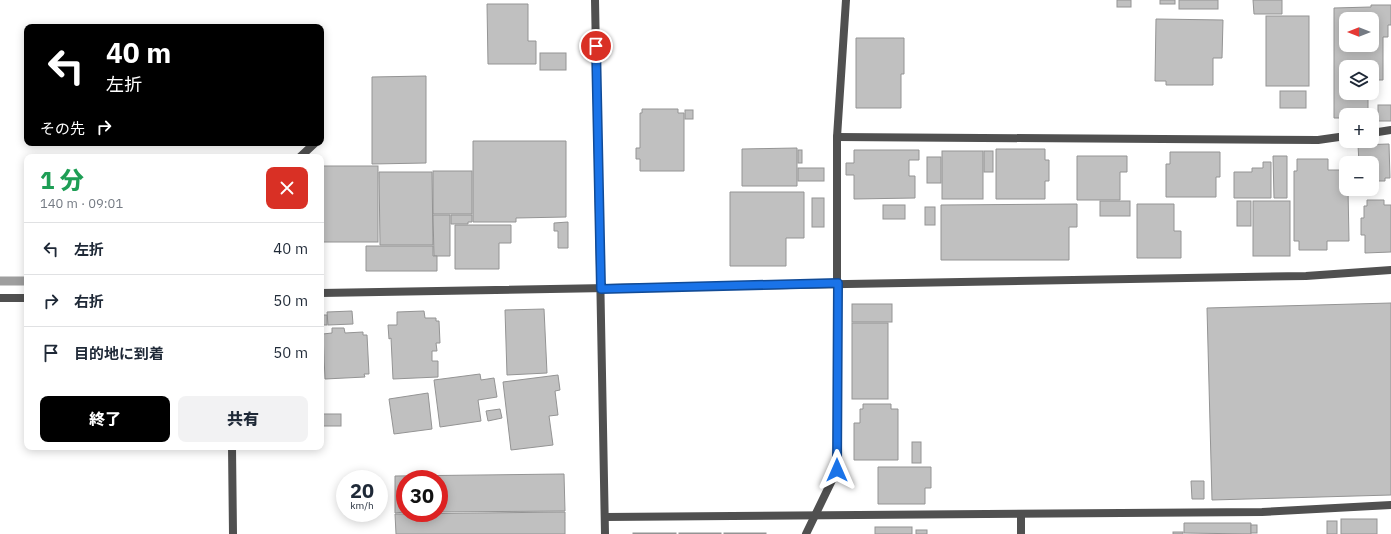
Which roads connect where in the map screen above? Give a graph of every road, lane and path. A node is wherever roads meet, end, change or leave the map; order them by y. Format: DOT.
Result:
graph roads {
  1 [pos="596,0"];
  2 [pos="846,0"];
  3 [pos="1391,130"];
  4 [pos="1379,131"];
  5 [pos="1339,137"];
  6 [pos="837,138"];
  7 [pos="312,146"];
  8 [pos="303,154"];
  9 [pos="1391,270"];
  10 [pos="838,283"];
  11 [pos="601,289"];
  12 [pos="324,293"];
  13 [pos="0,298"];
  14 [pos="24,298"];
  15 [pos="232,450"];
  16 [pos="1391,505"];
  17 [pos="1021,515"];
  18 [pos="814,516"];
  19 [pos="605,517"];
  20 [pos="233,534"];
  21 [pos="605,534"];
  22 [pos="806,534"];
  23 [pos="1021,534"];
  1 -- 11 [label="street"];
  2 -- 6 [label="street"];
  3 -- 4 [label="street"];
  5 -- 6 [label="street"];
  6 -- 10 [label="street"];
  7 -- 8 [label="street"];
  9 -- 10 [label="street"];
  10 -- 11 [label="street"];
  10 -- 18 [label="street"];
  11 -- 12 [label="street"];
  11 -- 19 [label="street"];
  13 -- 14 [label="street"];
  15 -- 20 [label="street"];
  16 -- 17 [label="street"];
  17 -- 18 [label="street"];
  17 -- 23 [label="street"];
  18 -- 19 [label="street"];
  18 -- 22 [label="street"];
  19 -- 21 [label="street"];
}
